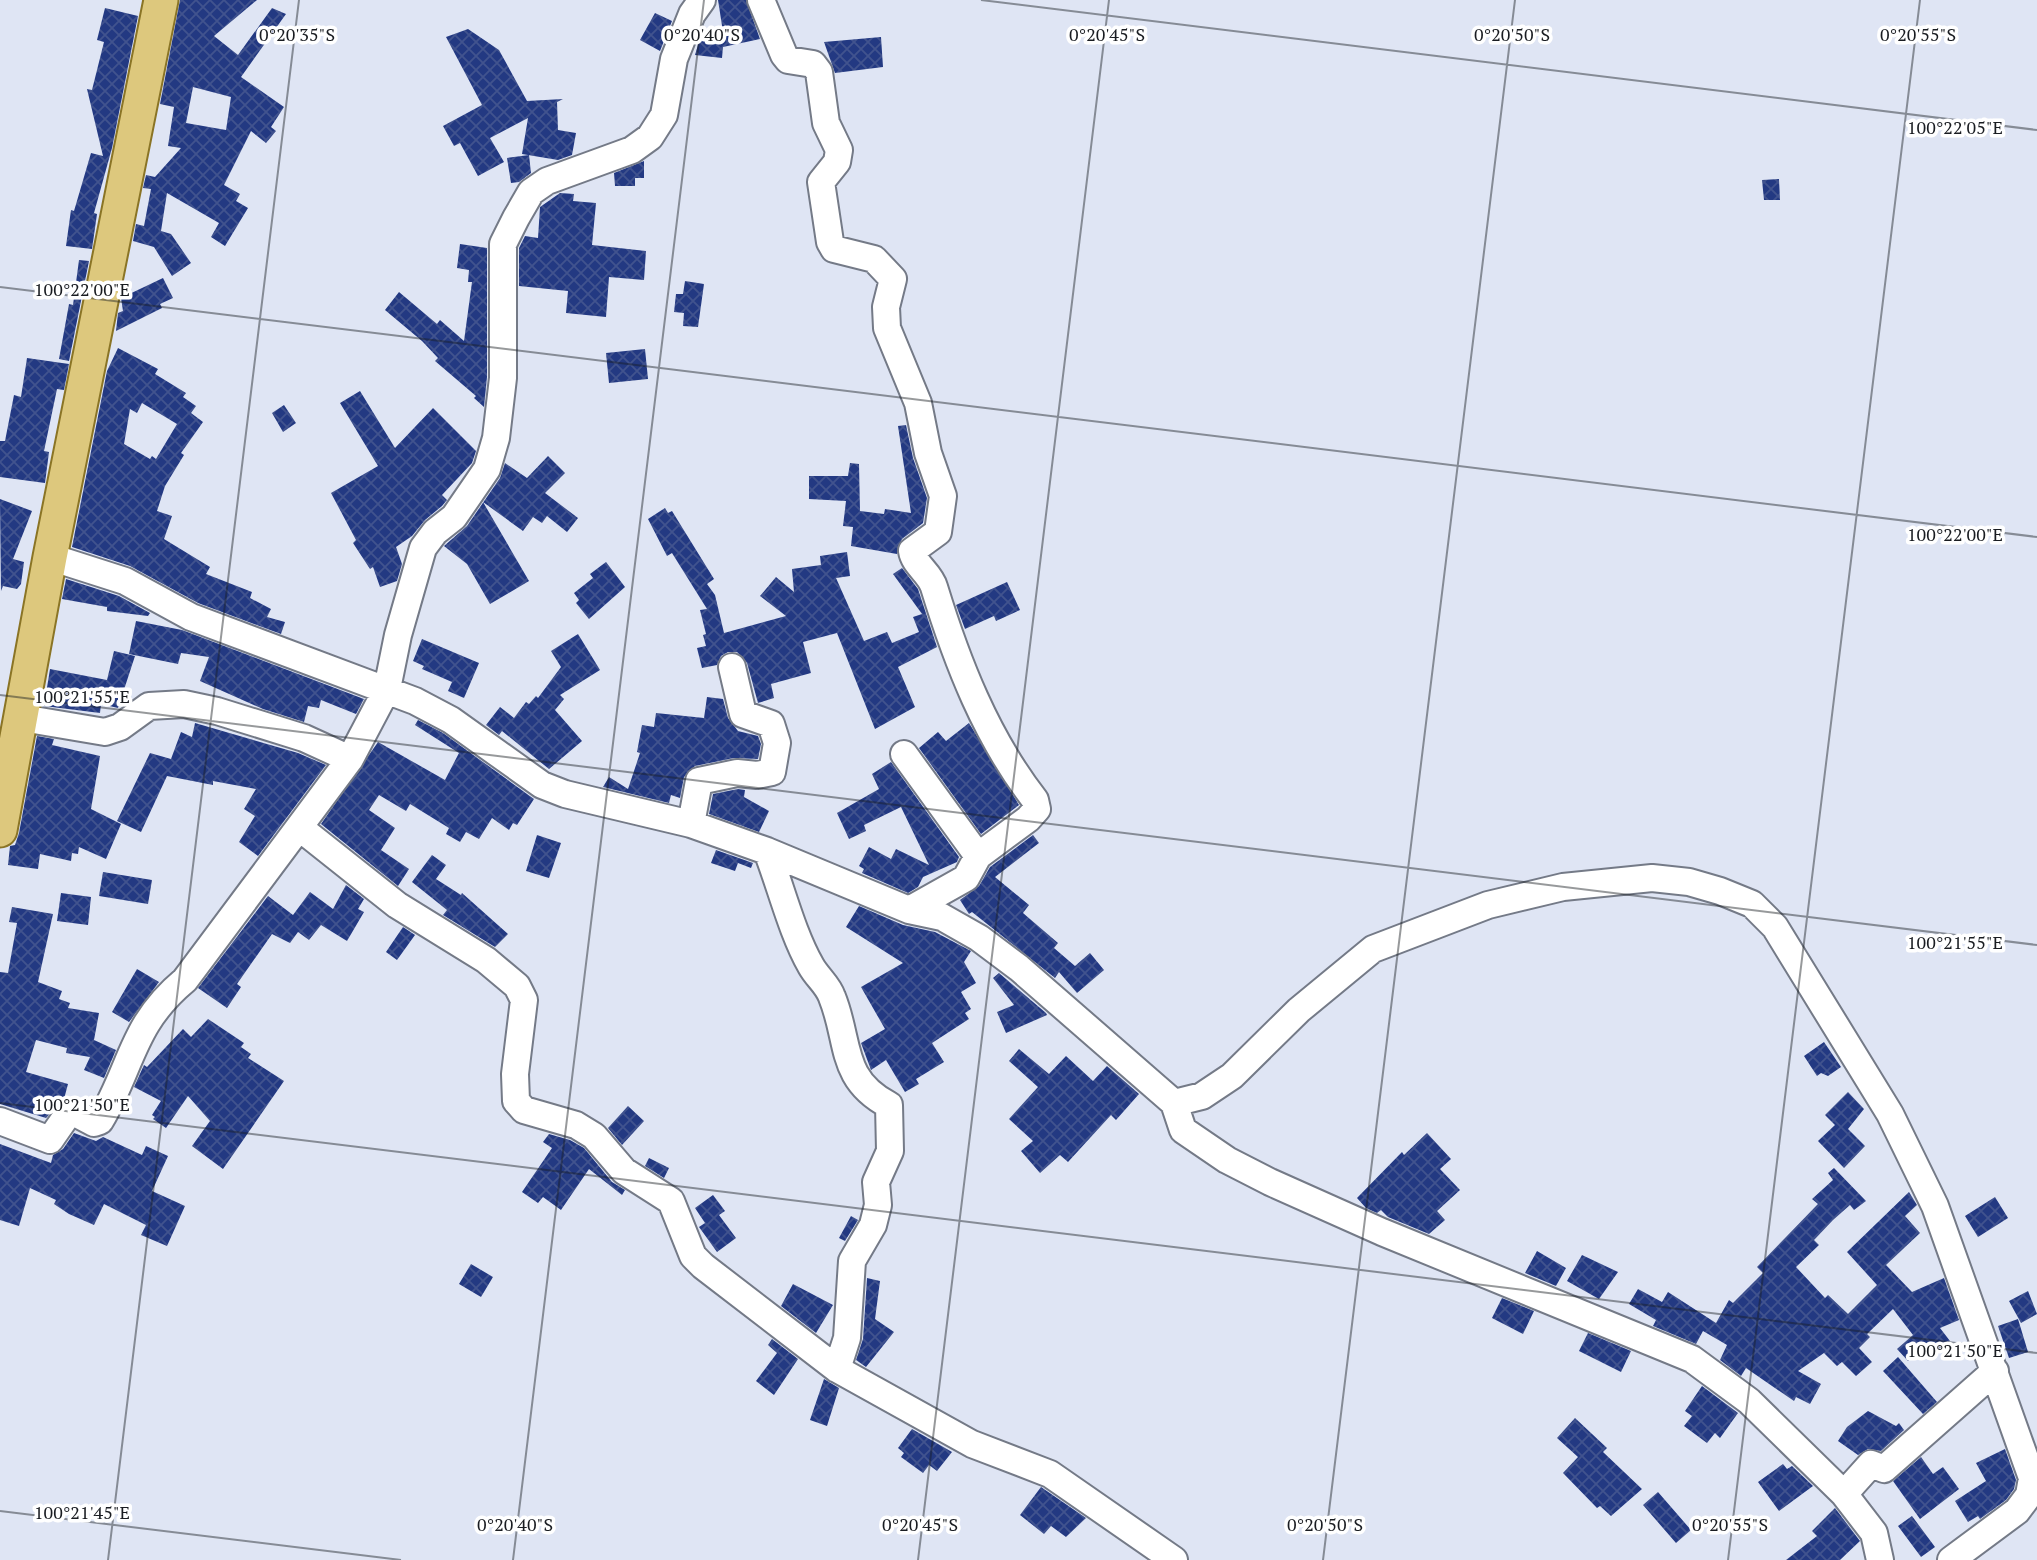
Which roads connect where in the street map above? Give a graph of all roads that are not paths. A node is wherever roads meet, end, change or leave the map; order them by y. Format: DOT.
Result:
graph roads {
  1 [pos="161,0"];
  2 [pos="702,0"];
  3 [pos="761,0"];
  4 [pos="50,556"];
  5 [pos="732,667"];
  6 [pos="387,689"];
  7 [pos="23,718"];
  8 [pos="904,754"];
  9 [pos="350,759"];
  10 [pos="691,824"];
  11 [pos="300,828"];
  12 [pos="0,830"];
  13 [pos="767,851"];
  14 [pos="978,856"];
  15 [pos="909,910"];
  16 [pos="1174,1104"];
  17 [pos="0,1121"];
  18 [pos="836,1369"];
  19 [pos="1995,1371"];
  20 [pos="1844,1494"];
  21 [pos="1174,1560"];
  22 [pos="1880,1560"];
  23 [pos="1951,1560"];
  1 -- 4 [label="main road"];
  2 -- 6 [label="street"];
  3 -- 14 [label="street"];
  4 -- 6 [label="street"];
  4 -- 7 [label="main road"];
  5 -- 10 [label="street"];
  6 -- 9 [label="street"];
  6 -- 10 [label="street"];
  7 -- 9 [label="street"];
  7 -- 12 [label="main road"];
  8 -- 14 [label="street"];
  9 -- 11 [label="street"];
  10 -- 13 [label="street"];
  11 -- 17 [label="street"];
  11 -- 18 [label="street"];
  13 -- 15 [label="street"];
  13 -- 18 [label="street"];
  14 -- 15 [label="street"];
  15 -- 16 [label="street"];
  16 -- 19 [label="street"];
  16 -- 20 [label="street"];
  18 -- 21 [label="street"];
  19 -- 20 [label="street"];
  19 -- 23 [label="street"];
  20 -- 22 [label="street"];
}
